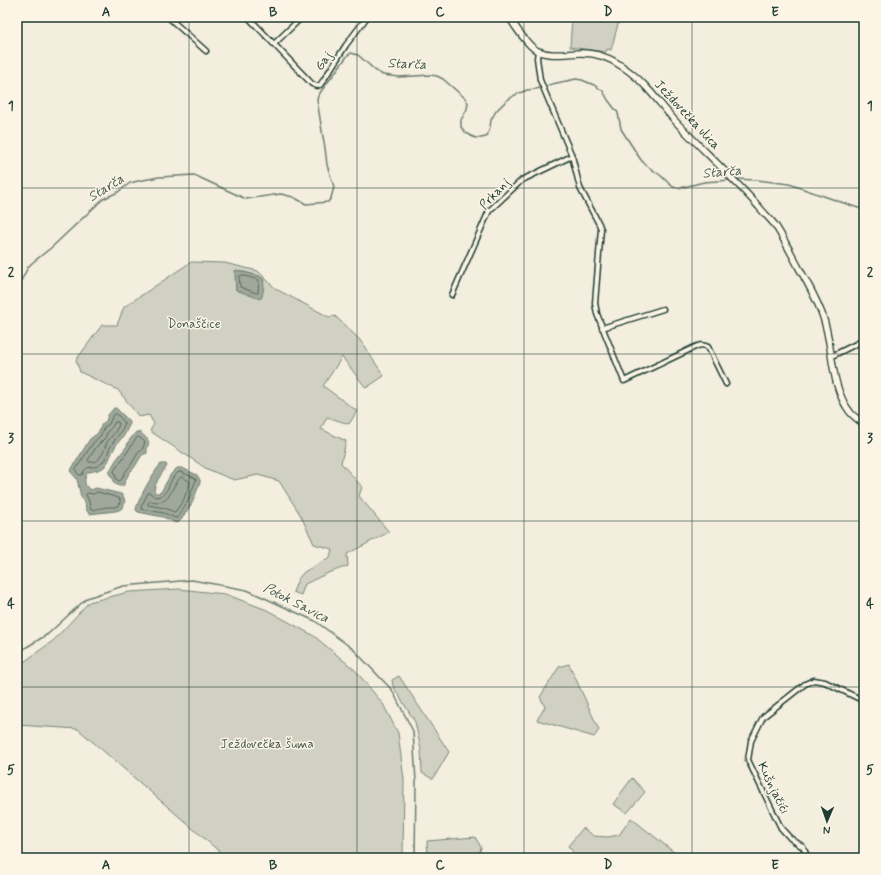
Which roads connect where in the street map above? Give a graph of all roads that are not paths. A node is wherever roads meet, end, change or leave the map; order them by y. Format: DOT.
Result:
graph roads {
  1 [pos="168,17"];
  2 [pos="248,17"];
  3 [pos="302,17"];
  4 [pos="367,17"];
  5 [pos="509,17"];
  6 [pos="274,44"];
  7 [pos="206,51"];
  8 [pos="538,51"];
  9 [pos="572,156"];
  10 [pos="452,295"];
  11 [pos="663,308"];
  12 [pos="602,328"];
  13 [pos="864,340"];
  14 [pos="832,356"];
  15 [pos="726,384"];
  16 [pos="864,424"];
  17 [pos="864,701"];
  18 [pos="17,855"];
  19 [pos="20,858"];
  20 [pos="808,858"];
  1 -- 7 [label="street"];
  2 -- 6 [label="street, Gaj"];
  3 -- 6 [label="street"];
  4 -- 6 [label="street, Gaj"];
  5 -- 8 [label="main road"];
  8 -- 9 [label="street"];
  8 -- 14 [label="main road, Ježdovečka ulica"];
  9 -- 10 [label="street, Prkanj"];
  9 -- 12 [label="street"];
  11 -- 12 [label="street"];
  12 -- 15 [label="street"];
  13 -- 14 [label="street"];
  14 -- 16 [label="main road, Ježdovečka ulica"];
  17 -- 20 [label="street, Kušnjačići"];
  18 -- 19 [label="highway"];
}
